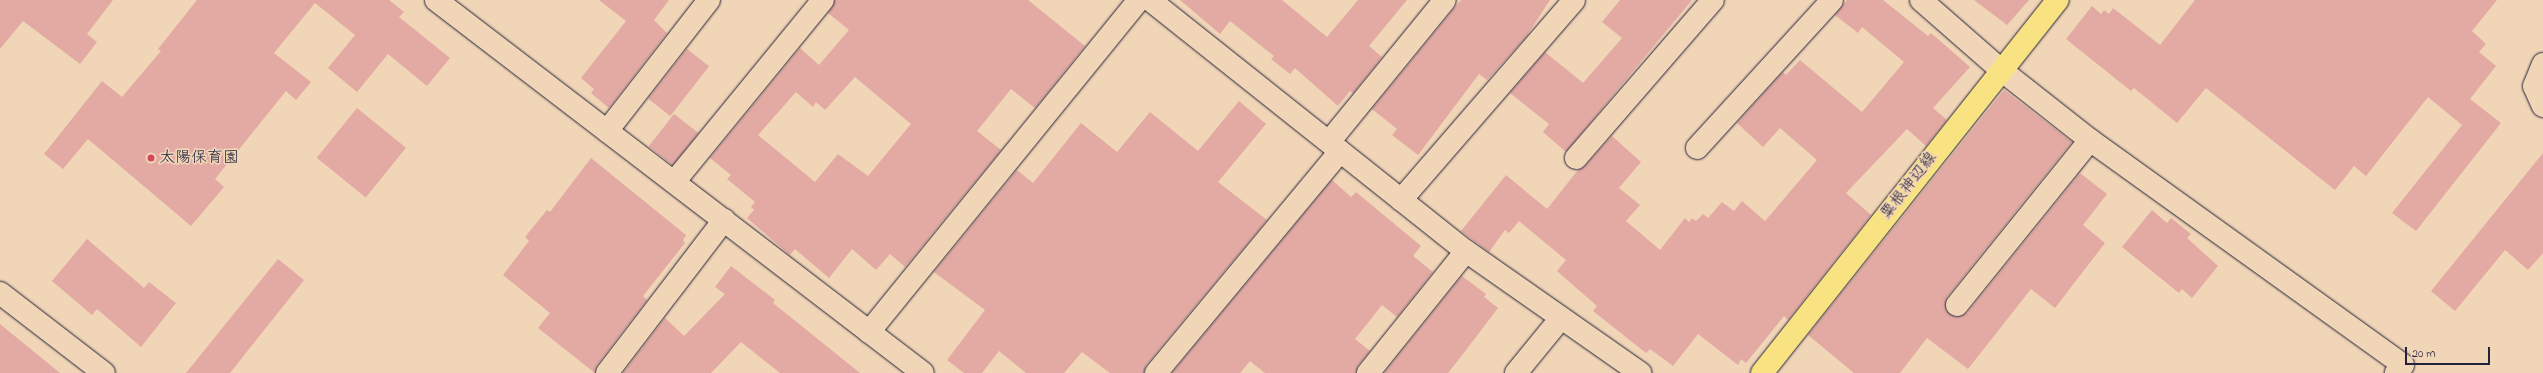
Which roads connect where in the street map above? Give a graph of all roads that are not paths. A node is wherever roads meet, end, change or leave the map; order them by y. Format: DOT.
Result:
graph roads {
  1 [pos="436,0"];
  2 [pos="709,0"];
  3 [pos="823,0"];
  4 [pos="1139,0"];
  5 [pos="1150,0"];
  6 [pos="1446,0"];
  7 [pos="1574,0"];
  8 [pos="1713,0"];
  9 [pos="1832,0"];
  10 [pos="1921,0"];
  11 [pos="2058,0"];
  12 [pos="2543,64"];
  13 [pos="2001,70"];
  14 [pos="2543,106"];
  15 [pos="607,131"];
  16 [pos="2090,140"];
  17 [pos="1334,147"];
  18 [pos="1697,148"];
  19 [pos="1576,158"];
  20 [pos="674,182"];
  21 [pos="1401,200"];
  22 [pos="724,220"];
  23 [pos="1466,251"];
  24 [pos="0,293"];
  25 [pos="1957,305"];
  26 [pos="1561,318"];
  27 [pos="869,332"];
  28 [pos="1612,366"];
  29 [pos="104,373"];
  30 [pos="606,373"];
  31 [pos="923,373"];
  32 [pos="1156,373"];
  33 [pos="1368,373"];
  34 [pos="1516,373"];
  35 [pos="1640,373"];
  36 [pos="1762,373"];
  37 [pos="2396,373"];
  1 -- 15 [label="street"];
  2 -- 15 [label="street"];
  3 -- 20 [label="street"];
  4 -- 27 [label="street"];
  5 -- 17 [label="street"];
  6 -- 17 [label="street"];
  7 -- 21 [label="street"];
  8 -- 19 [label="street"];
  9 -- 18 [label="street"];
  10 -- 13 [label="street"];
  11 -- 13 [label="main road, 粟根神辺線"];
  12 -- 14 [label="street"];
  13 -- 16 [label="street"];
  13 -- 36 [label="main road, 粟根神辺線"];
  15 -- 20 [label="street"];
  16 -- 25 [label="street"];
  16 -- 37 [label="street"];
  17 -- 21 [label="street"];
  17 -- 32 [label="street"];
  20 -- 22 [label="street"];
  21 -- 23 [label="street"];
  22 -- 27 [label="street"];
  22 -- 30 [label="street"];
  23 -- 26 [label="street"];
  23 -- 33 [label="street"];
  24 -- 29 [label="street"];
  26 -- 28 [label="street"];
  26 -- 34 [label="street"];
  27 -- 31 [label="street"];
  28 -- 35 [label="street"];
}
